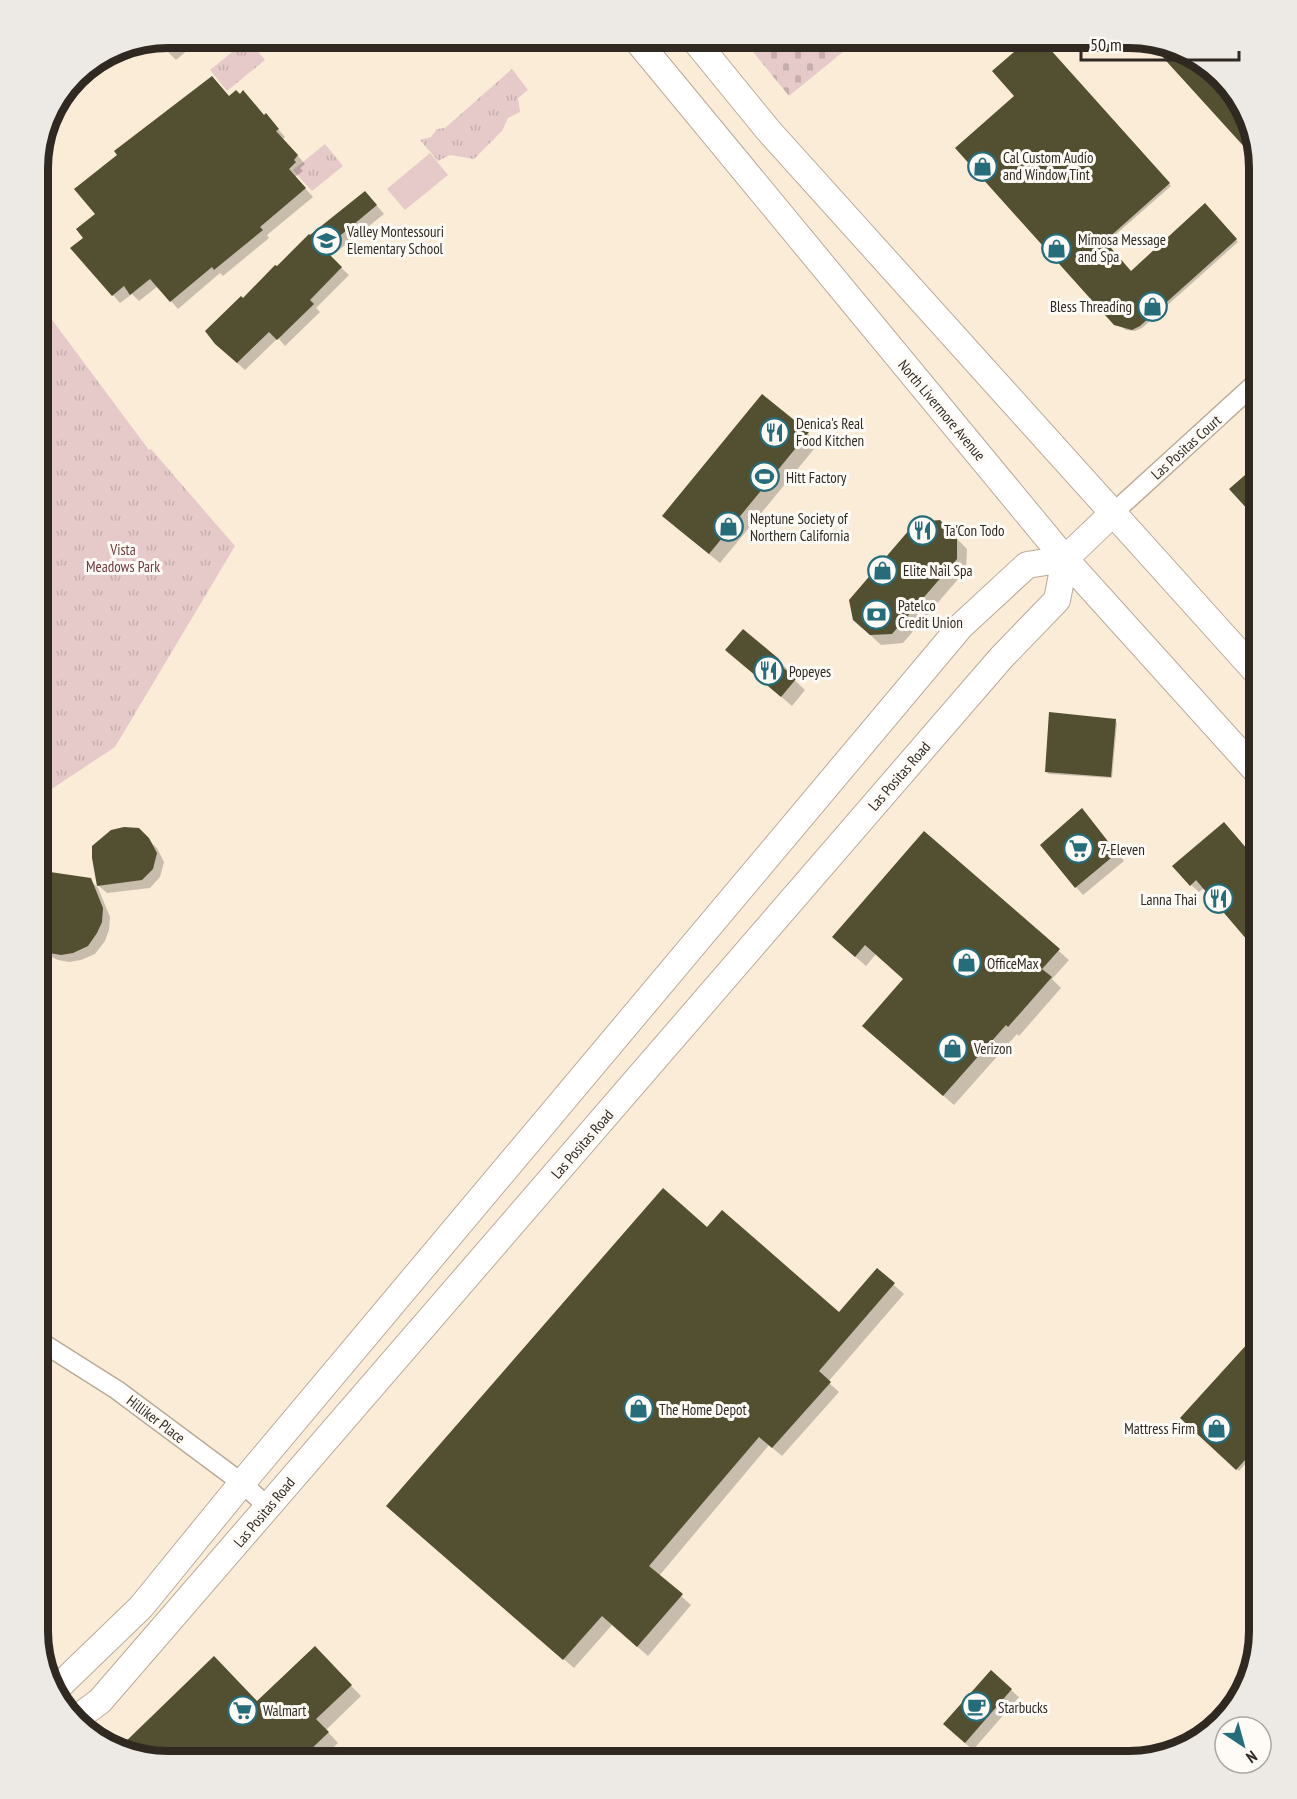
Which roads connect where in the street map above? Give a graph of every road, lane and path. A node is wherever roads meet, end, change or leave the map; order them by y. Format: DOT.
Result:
graph roads {
  1 [pos="643,48"];
  2 [pos="701,48"];
  3 [pos="1249,390"];
  4 [pos="1112,514"];
  5 [pos="1065,559"];
  6 [pos="1249,663"];
  7 [pos="1249,762"];
  8 [pos="48,1346"];
  9 [pos="242,1483"];
  10 [pos="268,1507"];
  11 [pos="61,1684"];
  12 [pos="82,1714"];
  1 -- 5 [label="main road, North Livermore Avenue"];
  2 -- 4 [label="main road"];
  3 -- 4 [label="street, Las Positas Court"];
  4 -- 5 [label="main road"];
  4 -- 6 [label="main road"];
  5 -- 7 [label="main road, North Livermore Avenue"];
  5 -- 9 [label="main road"];
  5 -- 10 [label="main road, Las Positas Road"];
  8 -- 9 [label="street, Hilliker Place"];
  9 -- 10 [label="street, Hilliker Place"];
  9 -- 11 [label="main road"];
  10 -- 12 [label="main road, Las Positas Road"];
}
